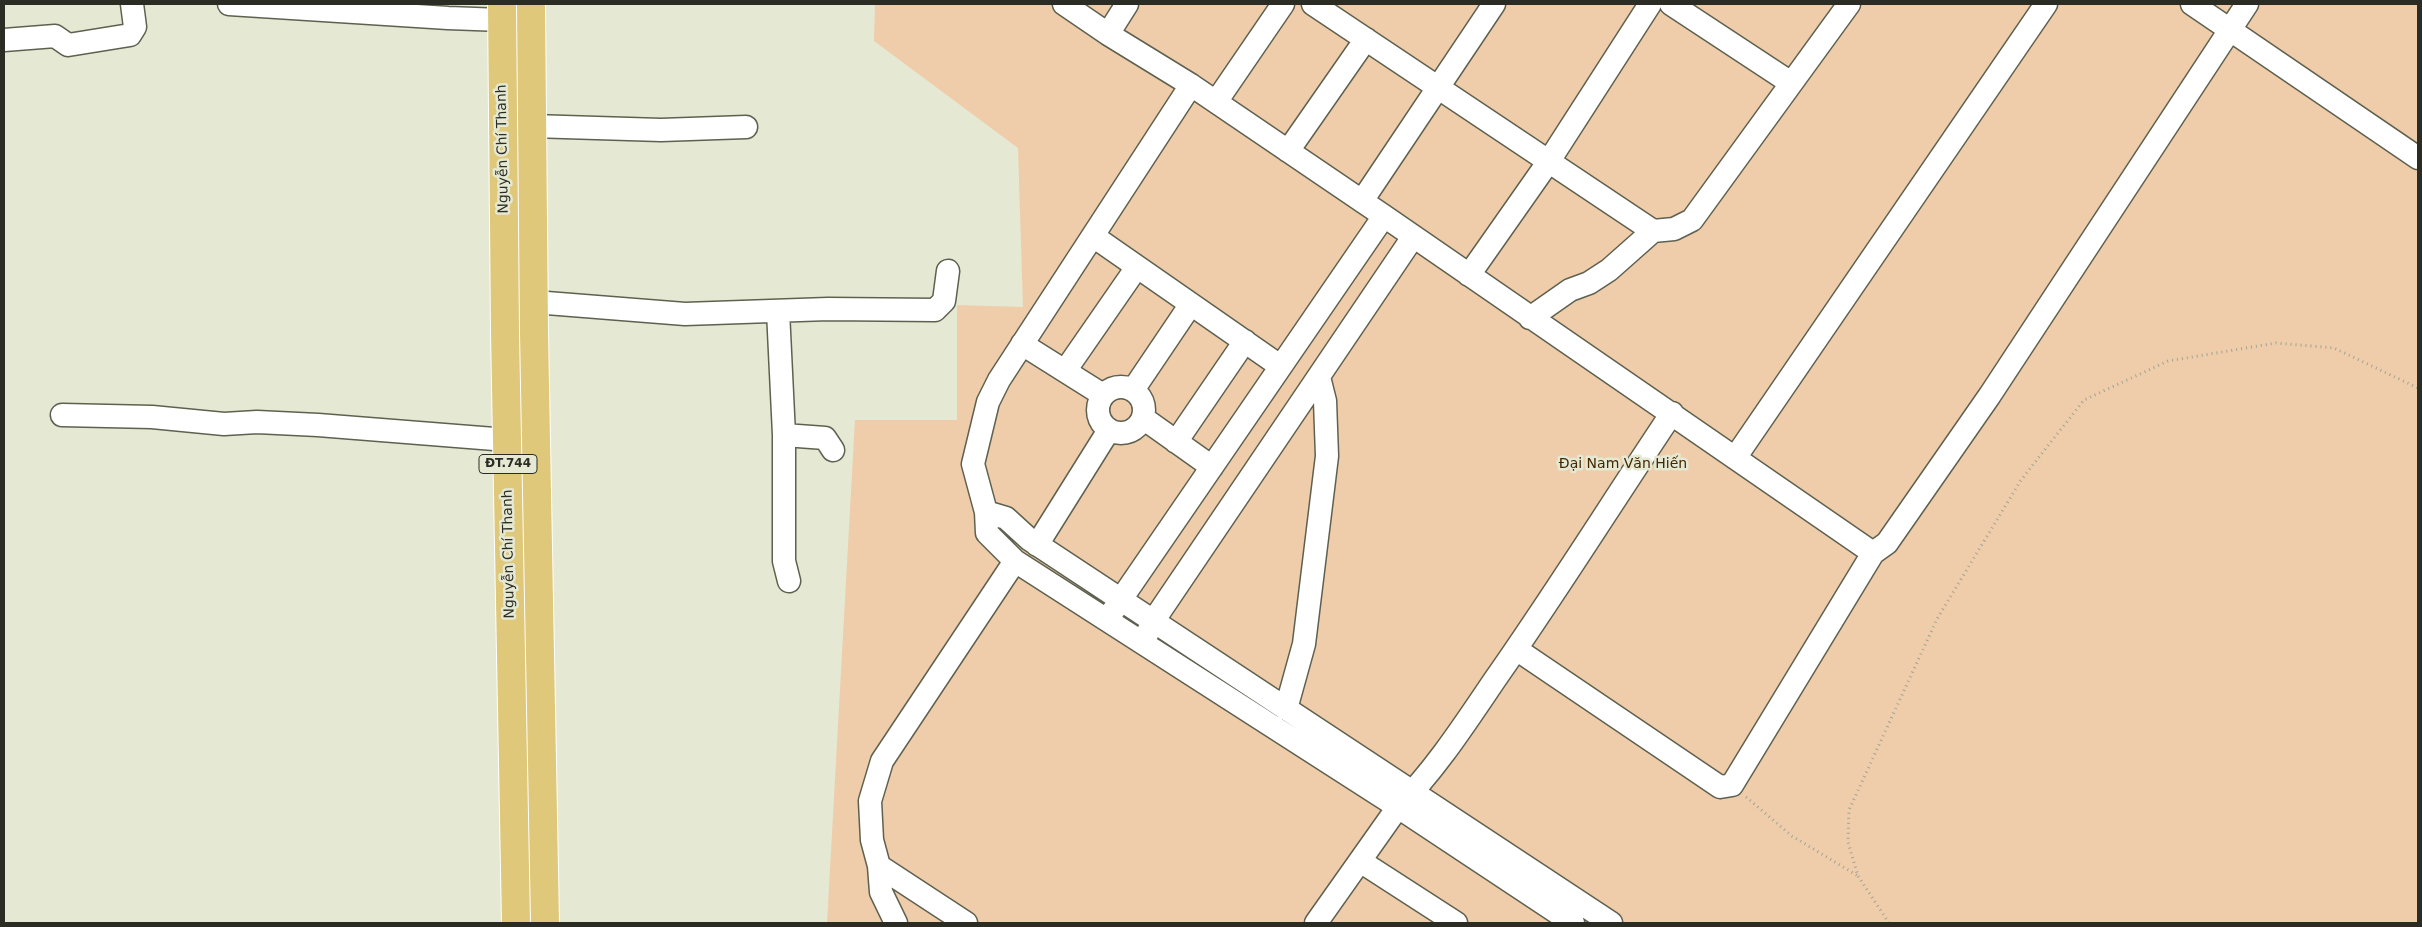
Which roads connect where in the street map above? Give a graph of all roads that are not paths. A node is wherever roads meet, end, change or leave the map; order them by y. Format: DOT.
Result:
graph roads {
  1 [pos="132,4"];
  2 [pos="229,4"];
  3 [pos="531,4"];
  4 [pos="1064,4"];
  5 [pos="1127,4"];
  6 [pos="1283,4"];
  7 [pos="1312,4"];
  8 [pos="1494,4"];
  9 [pos="1650,4"];
  10 [pos="1671,4"];
  11 [pos="1849,4"];
  12 [pos="2046,4"];
  13 [pos="2192,4"];
  14 [pos="2247,4"];
  15 [pos="284,5"];
  16 [pos="502,12"];
  17 [pos="2230,30"];
  18 [pos="1108,34"];
  19 [pos="1366,39"];
  20 [pos="4,40"];
  21 [pos="1791,83"];
  22 [pos="1191,85"];
  23 [pos="1437,87"];
  24 [pos="1216,102"];
  25 [pos="532,126"];
  26 [pos="746,127"];
  27 [pos="1288,151"];
  28 [pos="2418,158"];
  29 [pos="1549,161"];
  30 [pos="1362,201"];
  31 [pos="1384,216"];
  32 [pos="1653,231"];
  33 [pos="1093,236"];
  34 [pos="1413,237"];
  35 [pos="1137,267"];
  36 [pos="948,271"];
  37 [pos="1469,275"];
  38 [pos="505,300"];
  39 [pos="534,302"];
  40 [pos="1191,304"];
  41 [pos="778,311"];
  42 [pos="1530,318"];
  43 [pos="1245,341"];
  44 [pos="1022,344"];
  45 [pos="1280,366"];
  46 [pos="1065,371"];
  47 [pos="1318,376"];
  48 [pos="1133,390"];
  49 [pos="1104,395"];
  50 [pos="1672,413"];
  51 [pos="62,414"];
  52 [pos="1143,418"];
  53 [pos="1109,430"];
  54 [pos="784,435"];
  55 [pos="507,440"];
  56 [pos="1176,442"];
  57 [pos="833,450"];
  58 [pos="1735,458"];
  59 [pos="1212,467"];
  60 [pos="986,512"];
  61 [pos="1037,545"];
  62 [pos="1873,553"];
  63 [pos="1015,561"];
  64 [pos="789,580"];
  65 [pos="1122,598"];
  66 [pos="1154,620"];
  67 [pos="1107,621"];
  68 [pos="1142,644"];
  69 [pos="1516,649"];
  70 [pos="1286,709"];
  71 [pos="1405,800"];
  72 [pos="1360,860"];
  73 [pos="879,866"];
  74 [pos="516,923"];
  75 [pos="544,923"];
  76 [pos="896,923"];
  77 [pos="966,923"];
  78 [pos="1316,923"];
  79 [pos="1456,923"];
  80 [pos="1573,923"];
  81 [pos="1611,923"];
  1 -- 20 [label="street"];
  2 -- 15 [label="street"];
  3 -- 25 [label="main road, Nguyễn Chí Thanh / ĐT.744"];
  4 -- 18 [label="street"];
  5 -- 18 [label="street"];
  6 -- 24 [label="street"];
  7 -- 19 [label="street"];
  8 -- 23 [label="street"];
  9 -- 29 [label="street"];
  10 -- 21 [label="street"];
  11 -- 21 [label="street"];
  12 -- 58 [label="street"];
  13 -- 17 [label="street"];
  14 -- 17 [label="street"];
  15 -- 16 [label="street"];
  16 -- 38 [label="main road, Nguyễn Chí Thanh / ĐT.744"];
  17 -- 28 [label="street"];
  17 -- 62 [label="street"];
  18 -- 22 [label="street"];
  19 -- 23 [label="street"];
  19 -- 27 [label="street"];
  21 -- 32 [label="street"];
  22 -- 24 [label="street"];
  22 -- 33 [label="street"];
  23 -- 29 [label="street"];
  23 -- 30 [label="street"];
  24 -- 27 [label="street"];
  25 -- 26 [label="street"];
  25 -- 39 [label="main road, Nguyễn Chí Thanh / ĐT.744"];
  27 -- 30 [label="street"];
  29 -- 32 [label="street"];
  29 -- 37 [label="street"];
  30 -- 31 [label="street"];
  31 -- 34 [label="street"];
  31 -- 45 [label="street"];
  32 -- 42 [label="street"];
  33 -- 35 [label="street"];
  33 -- 44 [label="street"];
  34 -- 37 [label="street"];
  34 -- 47 [label="street"];
  35 -- 40 [label="street"];
  35 -- 46 [label="street"];
  36 -- 41 [label="street"];
  37 -- 42 [label="street"];
  38 -- 39 [label="main road"];
  38 -- 55 [label="main road, Nguyễn Chí Thanh / ĐT.744"];
  39 -- 41 [label="street"];
  39 -- 75 [label="main road, Nguyễn Chí Thanh / ĐT.744"];
  40 -- 43 [label="street"];
  40 -- 48 [label="street"];
  41 -- 54 [label="street"];
  42 -- 50 [label="street"];
  43 -- 45 [label="street"];
  43 -- 56 [label="street"];
  44 -- 46 [label="street"];
  44 -- 60 [label="street"];
  45 -- 59 [label="street"];
  46 -- 49 [label="street"];
  47 -- 66 [label="street"];
  47 -- 70 [label="street"];
  48 -- 49 [label="street"];
  48 -- 52 [label="street"];
  49 -- 53 [label="street"];
  50 -- 58 [label="street"];
  50 -- 69 [label="street"];
  51 -- 55 [label="street"];
  52 -- 53 [label="street"];
  52 -- 56 [label="street"];
  53 -- 61 [label="street"];
  54 -- 57 [label="street"];
  54 -- 64 [label="street"];
  55 -- 74 [label="main road, Nguyễn Chí Thanh / ĐT.744"];
  56 -- 59 [label="street"];
  58 -- 62 [label="street"];
  59 -- 65 [label="street"];
  60 -- 61 [label="street"];
  60 -- 63 [label="street"];
  61 -- 65 [label="street"];
  62 -- 69 [label="street"];
  63 -- 67 [label="street"];
  63 -- 73 [label="street"];
  65 -- 66 [label="street"];
  65 -- 67 [label="street"];
  66 -- 68 [label="street"];
  66 -- 70 [label="street"];
  67 -- 68 [label="street"];
  68 -- 71 [label="street"];
  69 -- 71 [label="street"];
  70 -- 71 [label="street"];
  71 -- 72 [label="street"];
  71 -- 80 [label="street"];
  71 -- 81 [label="street"];
  72 -- 78 [label="street"];
  72 -- 79 [label="street"];
  73 -- 76 [label="street"];
  73 -- 77 [label="street"];
}
